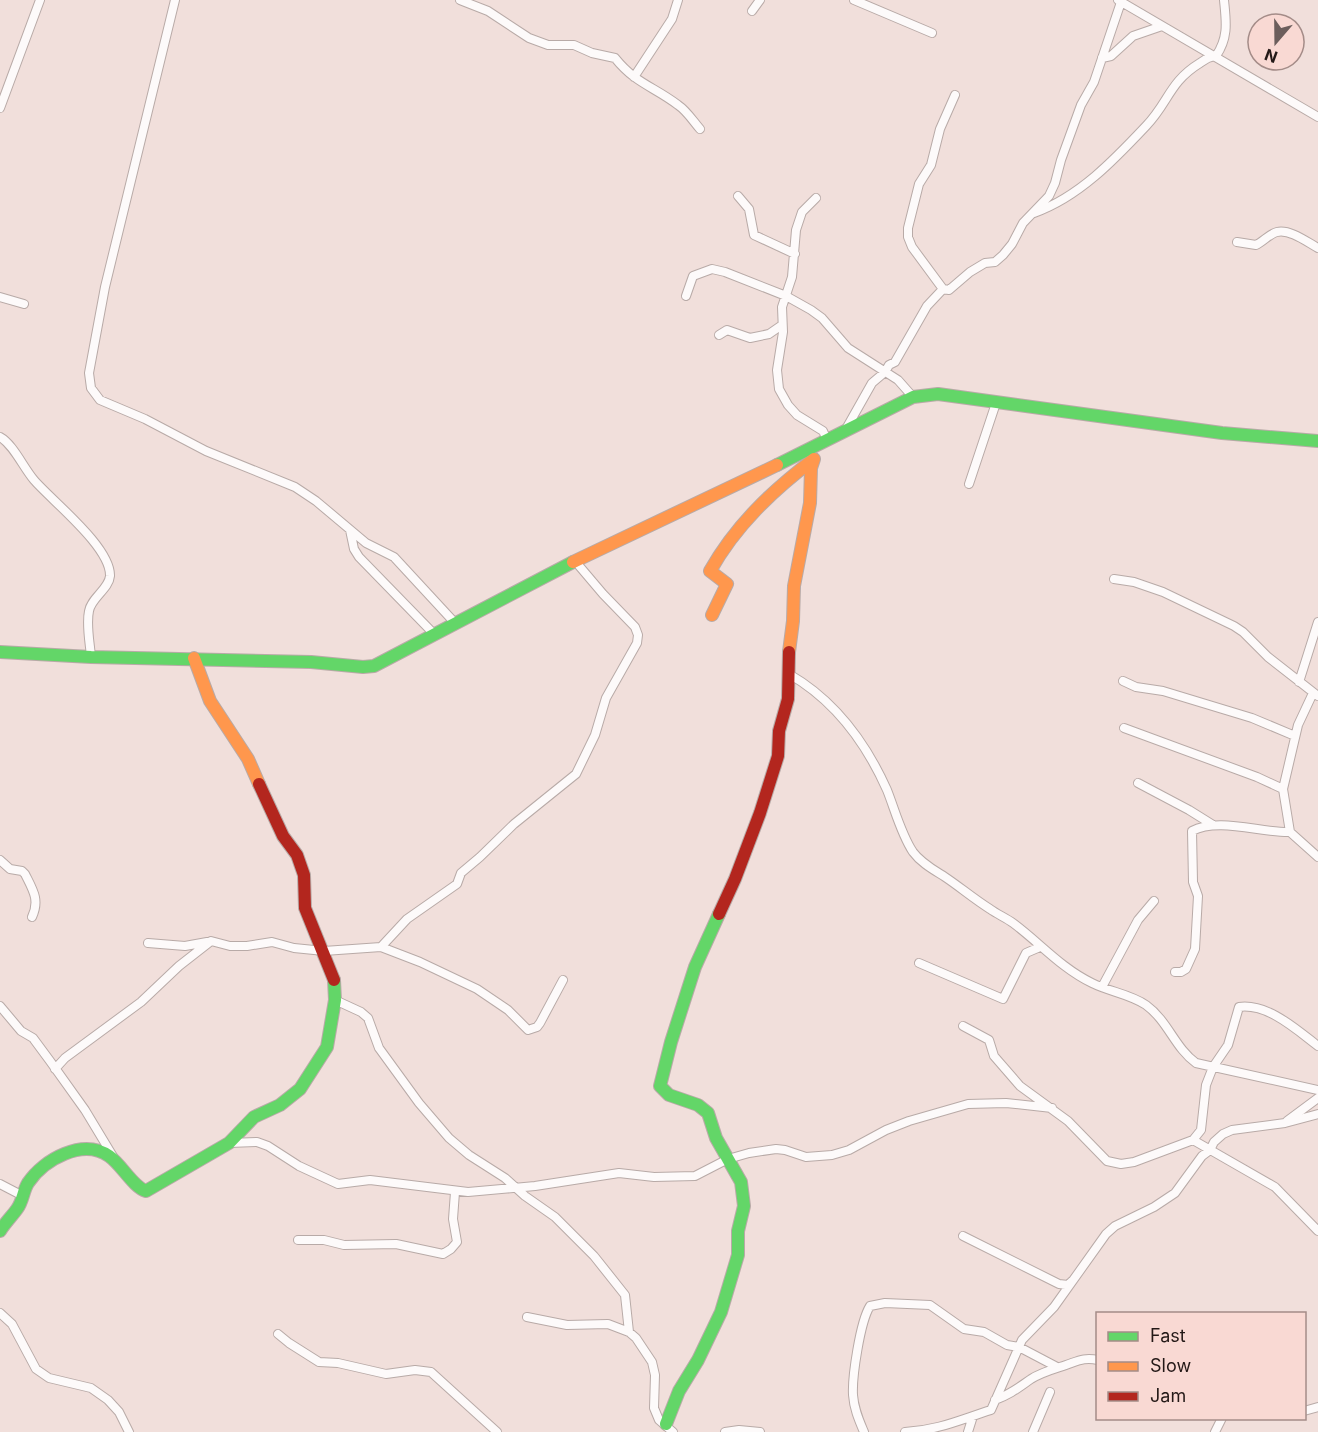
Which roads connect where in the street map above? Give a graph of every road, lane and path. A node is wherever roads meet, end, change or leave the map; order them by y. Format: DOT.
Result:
graph roads {
  1 [pos="40,0"];
  2 [pos="175,0"];
  3 [pos="460,0"];
  4 [pos="678,0"];
  5 [pos="759,0"];
  6 [pos="854,0"];
  7 [pos="1224,0"];
  8 [pos="1119,1"];
  9 [pos="752,11"];
  10 [pos="1162,26"];
  11 [pos="932,33"];
  12 [pos="1216,56"];
  13 [pos="1102,58"];
  14 [pos="634,77"];
  15 [pos="955,95"];
  16 [pos="0,108"];
  17 [pos="1318,117"];
  18 [pos="700,129"];
  19 [pos="738,196"];
  20 [pos="816,198"];
  21 [pos="1034,213"];
  22 [pos="1236,242"];
  23 [pos="1318,248"];
  24 [pos="795,254"];
  25 [pos="943,289"];
  26 [pos="686,296"];
  27 [pos="786,296"];
  28 [pos="0,297"];
  29 [pos="24,304"];
  30 [pos="782,325"];
  31 [pos="719,335"];
  32 [pos="895,362"];
  33 [pos="885,372"];
  34 [pos="898,380"];
  35 [pos="912,397"];
  36 [pos="996,403"];
  37 [pos="846,429"];
  38 [pos="0,437"];
  39 [pos="1318,441"];
  40 [pos="824,442"];
  41 [pos="814,459"];
  42 [pos="969,484"];
  43 [pos="350,530"];
  44 [pos="575,561"];
  45 [pos="1114,579"];
  46 [pos="712,615"];
  47 [pos="1318,622"];
  48 [pos="455,623"];
  49 [pos="434,634"];
  50 [pos="0,652"];
  51 [pos="91,657"];
  52 [pos="194,658"];
  53 [pos="789,674"];
  54 [pos="1123,681"];
  55 [pos="1299,682"];
  56 [pos="1316,694"];
  57 [pos="1124,728"];
  58 [pos="1295,736"];
  59 [pos="1138,783"];
  60 [pos="1283,789"];
  61 [pos="1213,825"];
  62 [pos="1290,831"];
  63 [pos="1318,857"];
  64 [pos="0,860"];
  65 [pos="1154,901"];
  66 [pos="32,917"];
  67 [pos="211,941"];
  68 [pos="148,943"];
  69 [pos="381,947"];
  70 [pos="1040,947"];
  71 [pos="324,951"];
  72 [pos="919,963"];
  73 [pos="1175,972"];
  74 [pos="562,980"];
  75 [pos="1102,987"];
  76 [pos="335,1000"];
  77 [pos="0,1006"];
  78 [pos="963,1026"];
  79 [pos="1318,1046"];
  80 [pos="1213,1067"];
  81 [pos="56,1069"];
  82 [pos="1318,1089"];
  83 [pos="1318,1098"];
  84 [pos="1052,1108"];
  85 [pos="1318,1114"];
  86 [pos="1285,1124"];
  87 [pos="1193,1140"];
  88 [pos="229,1143"];
  89 [pos="1210,1150"];
  90 [pos="728,1159"];
  91 [pos="115,1160"];
  92 [pos="0,1184"];
  93 [pos="516,1187"];
  94 [pos="455,1192"];
  95 [pos="23,1196"];
  96 [pos="0,1231"];
  97 [pos="1318,1231"];
  98 [pos="963,1236"];
  99 [pos="298,1240"];
  100 [pos="1074,1279"];
  101 [pos="0,1313"];
  102 [pos="527,1317"];
  103 [pos="629,1332"];
  104 [pos="278,1334"];
  105 [pos="1019,1347"];
  106 [pos="1096,1360"];
  107 [pos="1057,1367"];
  108 [pos="1050,1392"];
  109 [pos="995,1400"];
  110 [pos="973,1416"];
  111 [pos="669,1428"];
  112 [pos="129,1432"];
  113 [pos="497,1432"];
  114 [pos="725,1432"];
  115 [pos="760,1432"];
  116 [pos="864,1432"];
  117 [pos="905,1432"];
  118 [pos="968,1432"];
  119 [pos="1033,1432"];
  1 -- 16 [label="street"];
  2 -- 43 [label="street"];
  3 -- 14 [label="street"];
  4 -- 14 [label="street"];
  5 -- 9 [label="street"];
  6 -- 11 [label="street"];
  7 -- 12 [label="street"];
  8 -- 10 [label="street"];
  8 -- 13 [label="street"];
  10 -- 12 [label="street"];
  10 -- 13 [label="street"];
  12 -- 17 [label="street"];
  12 -- 21 [label="street"];
  13 -- 21 [label="street"];
  14 -- 18 [label="street"];
  15 -- 25 [label="street"];
  19 -- 24 [label="street"];
  20 -- 24 [label="street"];
  21 -- 25 [label="street"];
  22 -- 23 [label="street"];
  24 -- 27 [label="street"];
  25 -- 32 [label="street"];
  26 -- 27 [label="street"];
  27 -- 30 [label="street"];
  27 -- 33 [label="street"];
  28 -- 29 [label="street"];
  30 -- 31 [label="street"];
  30 -- 40 [label="street"];
  32 -- 33 [label="street"];
  32 -- 34 [label="street"];
  33 -- 34 [label="street"];
  33 -- 37 [label="street"];
  34 -- 35 [label="street"];
  35 -- 36 [label="street"];
  35 -- 37 [label="street"];
  36 -- 39 [label="street"];
  36 -- 42 [label="street"];
  37 -- 40 [label="street"];
  38 -- 51 [label="street"];
  40 -- 41 [label="street"];
  40 -- 44 [label="street"];
  41 -- 46 [label="street"];
  41 -- 53 [label="street"];
  43 -- 48 [label="street"];
  43 -- 49 [label="street"];
  44 -- 48 [label="street"];
  44 -- 69 [label="street"];
  45 -- 55 [label="street"];
  47 -- 55 [label="street"];
  48 -- 49 [label="street"];
  49 -- 52 [label="street"];
  50 -- 51 [label="street"];
  51 -- 52 [label="street"];
  52 -- 71 [label="street"];
  53 -- 70 [label="street"];
  53 -- 90 [label="street"];
  54 -- 58 [label="street"];
  55 -- 56 [label="street"];
  56 -- 58 [label="street"];
  57 -- 60 [label="street"];
  58 -- 60 [label="street"];
  59 -- 61 [label="street"];
  60 -- 62 [label="street"];
  61 -- 62 [label="street"];
  61 -- 73 [label="street"];
  62 -- 63 [label="street"];
  64 -- 66 [label="street"];
  65 -- 75 [label="street"];
  67 -- 68 [label="street"];
  67 -- 71 [label="street"];
  67 -- 81 [label="street"];
  69 -- 71 [label="street"];
  69 -- 74 [label="street"];
  70 -- 72 [label="street"];
  70 -- 75 [label="street"];
  71 -- 76 [label="street"];
  75 -- 80 [label="street"];
  76 -- 88 [label="street"];
  76 -- 93 [label="street"];
  77 -- 81 [label="street"];
  78 -- 84 [label="street"];
  79 -- 80 [label="street"];
  80 -- 82 [label="street"];
  80 -- 87 [label="street"];
  81 -- 91 [label="street"];
  83 -- 86 [label="street"];
  84 -- 87 [label="street"];
  84 -- 90 [label="street"];
  85 -- 86 [label="street"];
  86 -- 89 [label="street"];
  87 -- 89 [label="street"];
  88 -- 91 [label="street"];
  88 -- 94 [label="street"];
  89 -- 97 [label="street"];
  89 -- 100 [label="street"];
  90 -- 93 [label="street"];
  90 -- 111 [label="street"];
  91 -- 95 [label="street"];
  92 -- 95 [label="street"];
  93 -- 94 [label="street"];
  93 -- 103 [label="street"];
  94 -- 99 [label="street"];
  95 -- 96 [label="street"];
  98 -- 100 [label="street"];
  100 -- 105 [label="street"];
  101 -- 112 [label="street"];
  102 -- 103 [label="street"];
  103 -- 111 [label="street"];
  104 -- 113 [label="street"];
  105 -- 107 [label="street"];
  105 -- 109 [label="street"];
  105 -- 116 [label="street"];
  106 -- 107 [label="street"];
  107 -- 109 [label="street"];
  108 -- 119 [label="street"];
  109 -- 110 [label="street"];
  110 -- 117 [label="street"];
  110 -- 118 [label="street"];
  114 -- 115 [label="street"];
}
